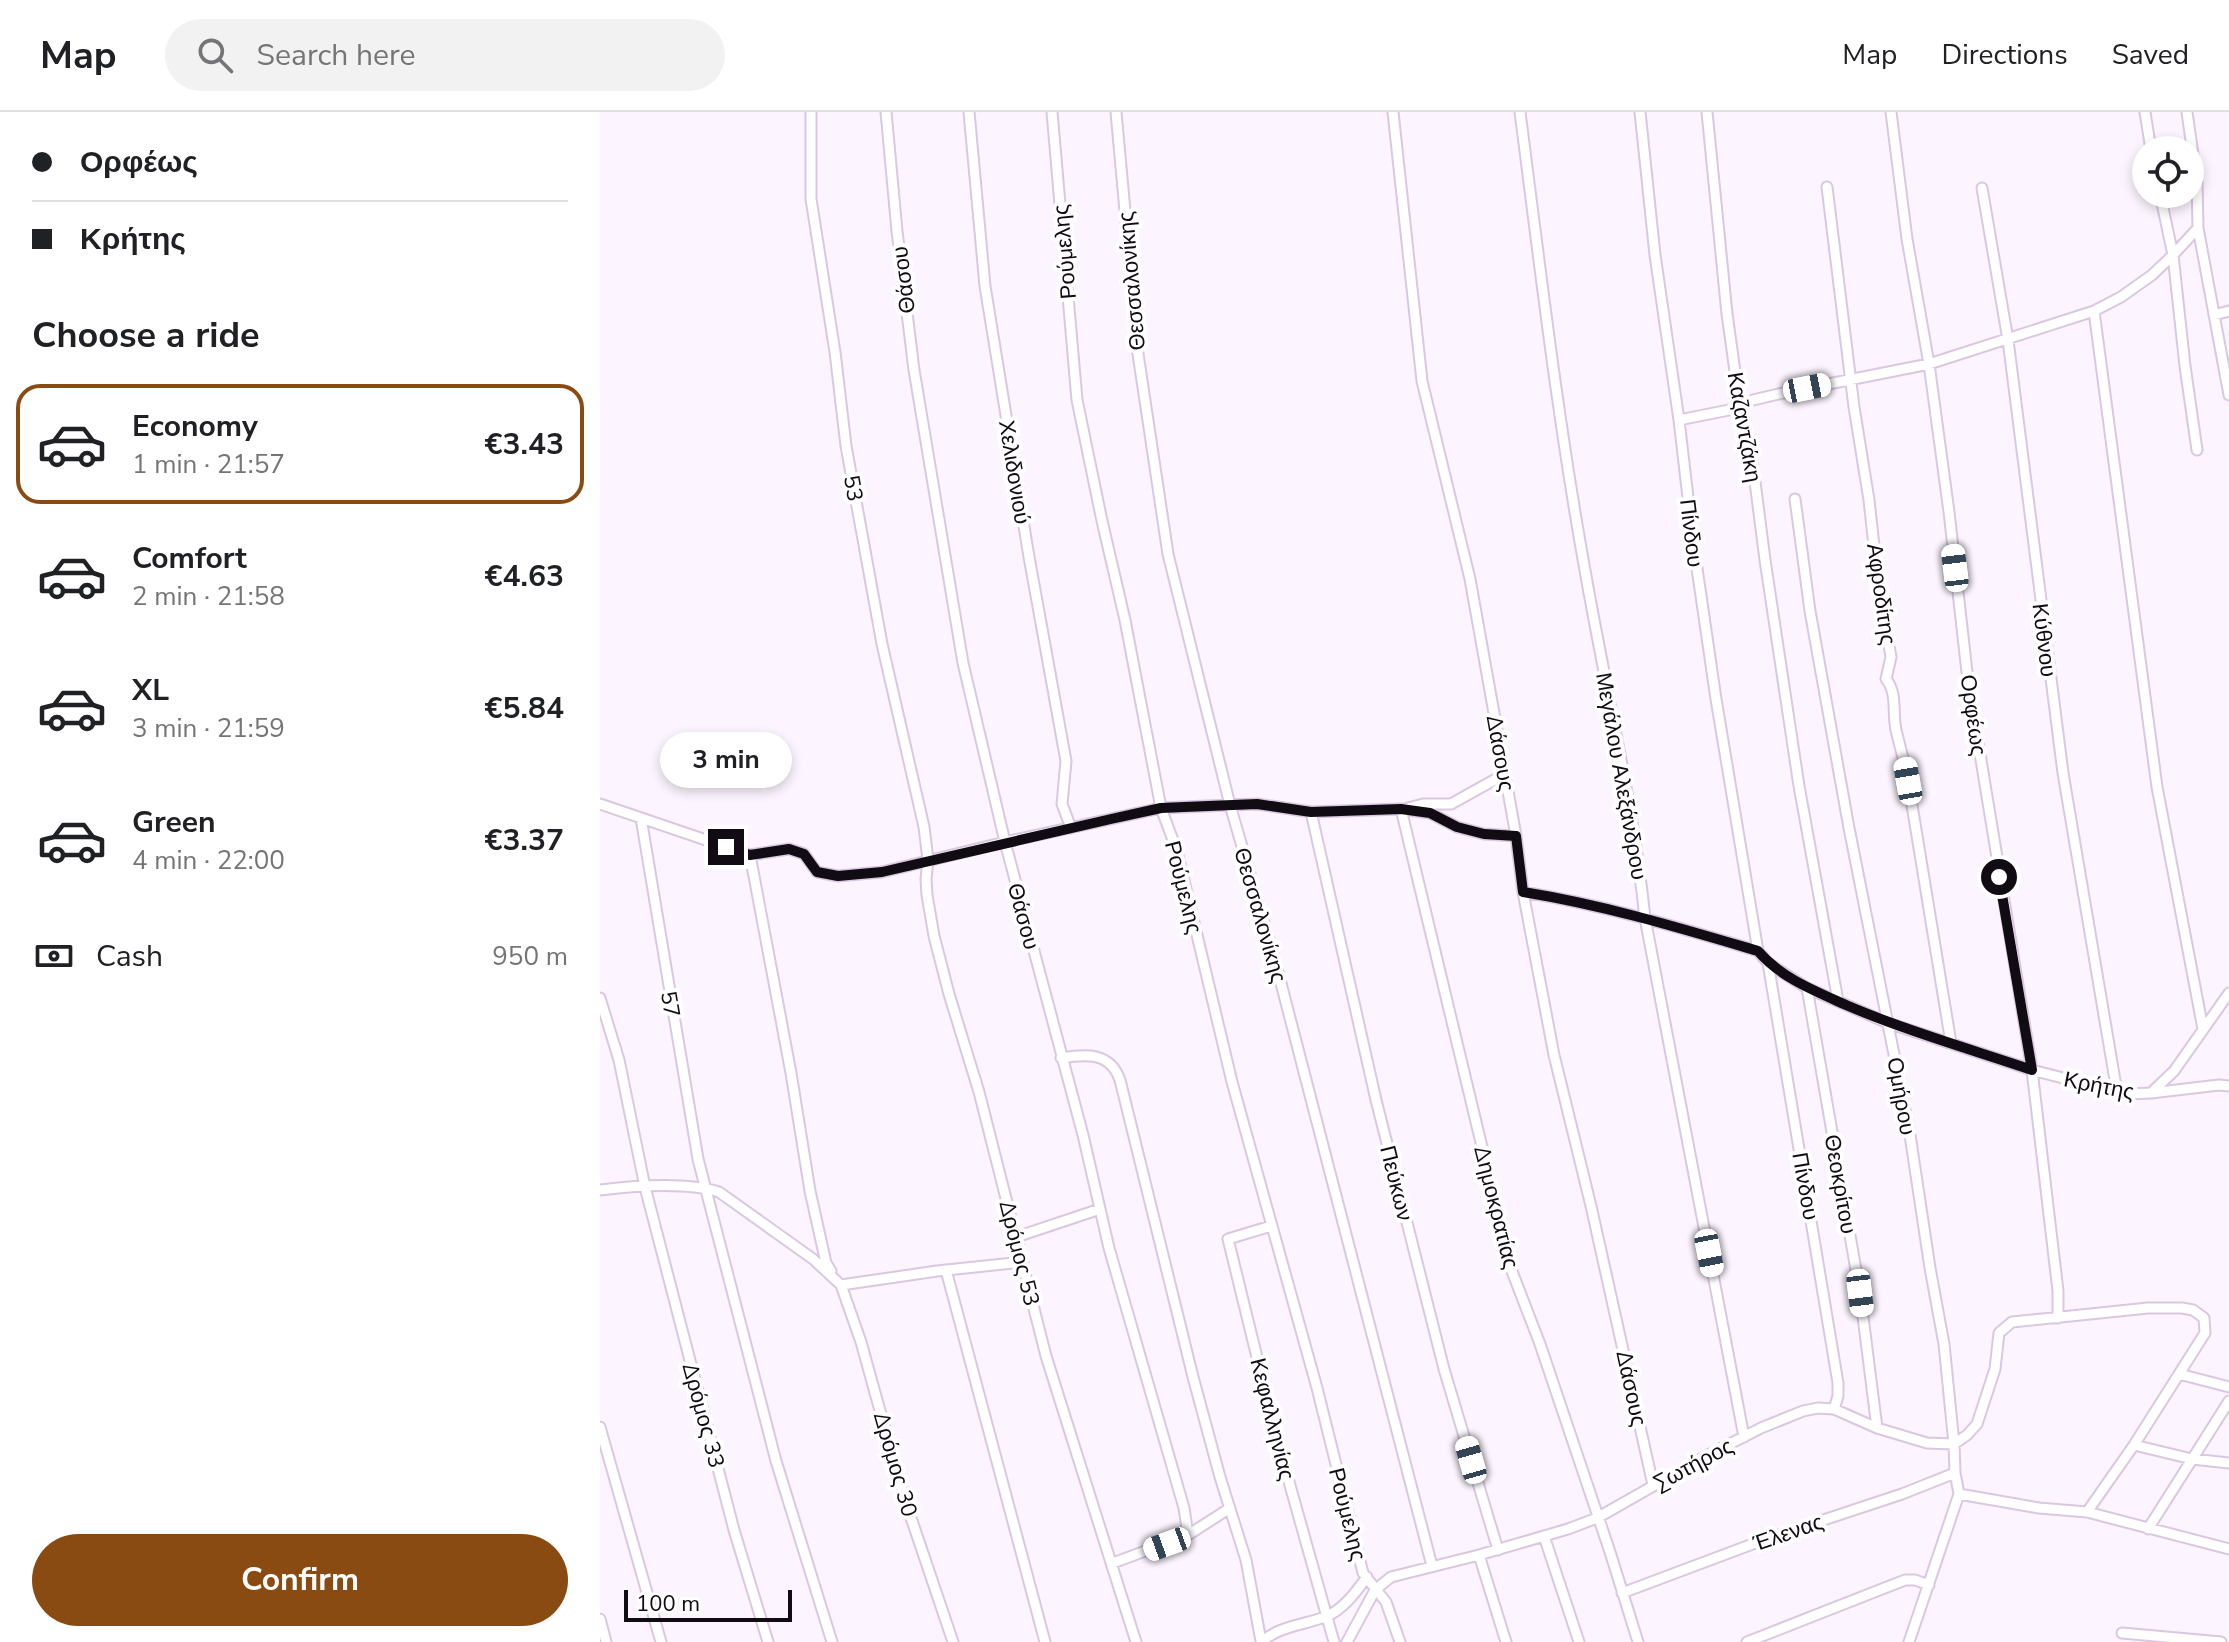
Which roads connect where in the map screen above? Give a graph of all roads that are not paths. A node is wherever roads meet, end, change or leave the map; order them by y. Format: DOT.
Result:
graph roads {
  1 [pos="811,112"];
  2 [pos="886,112"];
  3 [pos="969,112"];
  4 [pos="1052,112"];
  5 [pos="1116,112"];
  6 [pos="1393,112"];
  7 [pos="1520,112"];
  8 [pos="1640,112"];
  9 [pos="1707,112"];
  10 [pos="1891,112"];
  11 [pos="2145,112"];
  12 [pos="2187,112"];
  13 [pos="2149,136"];
  14 [pos="1827,187"];
  15 [pos="1982,188"];
  16 [pos="2163,208"];
  17 [pos="2198,228"];
  18 [pos="2173,255"];
  19 [pos="2094,311"];
  20 [pos="2229,311"];
  21 [pos="2214,315"];
  22 [pos="2008,340"];
  23 [pos="1929,364"];
  24 [pos="1851,380"];
  25 [pos="2229,395"];
  26 [pos="1740,407"];
  27 [pos="1679,420"];
  28 [pos="2197,450"];
  29 [pos="1795,499"];
  30 [pos="1505,774"];
  31 [pos="600,804"];
  32 [pos="1230,805"];
  33 [pos="1161,808"];
  34 [pos="1401,809"];
  35 [pos="1311,812"];
  36 [pos="641,818"];
  37 [pos="1071,828"];
  38 [pos="1516,836"];
  39 [pos="1005,842"];
  40 [pos="750,855"];
  41 [pos="928,860"];
  42 [pos="1523,892"];
  43 [pos="1645,918"];
  44 [pos="1758,951"];
  45 [pos="1768,963"];
  46 [pos="1807,988"];
  47 [pos="2229,993"];
  48 [pos="600,998"];
  49 [pos="1838,1001"];
  50 [pos="1888,1023"];
  51 [pos="2203,1029"];
  52 [pos="1951,1043"];
  53 [pos="1061,1058"];
  54 [pos="2032,1070"];
  55 [pos="2229,1086"];
  56 [pos="2117,1092"];
  57 [pos="2151,1093"];
  58 [pos="645,1187"];
  59 [pos="706,1188"];
  60 [pos="600,1190"];
  61 [pos="1100,1209"];
  62 [pos="1271,1226"];
  63 [pos="1016,1237"];
  64 [pos="1023,1262"];
  65 [pos="946,1270"];
  66 [pos="838,1282"];
  67 [pos="2058,1318"];
  68 [pos="2179,1374"];
  69 [pos="2229,1387"];
  70 [pos="2229,1401"];
  71 [pos="1834,1409"];
  72 [pos="600,1427"];
  73 [pos="1877,1428"];
  74 [pos="1744,1437"];
  75 [pos="1954,1444"];
  76 [pos="2134,1445"];
  77 [pos="603,1448"];
  78 [pos="2192,1459"];
  79 [pos="2229,1463"];
  80 [pos="1955,1473"];
  81 [pos="1653,1485"];
  82 [pos="1959,1494"];
  83 [pos="1230,1508"];
  84 [pos="2087,1512"];
  85 [pos="1597,1518"];
  86 [pos="2148,1529"];
  87 [pos="1188,1535"];
  88 [pos="1544,1536"];
  89 [pos="2229,1549"];
  90 [pos="1498,1550"];
  91 [pos="1479,1555"];
  92 [pos="1113,1563"];
  93 [pos="1432,1566"];
  94 [pos="1367,1577"];
  95 [pos="1929,1585"];
  96 [pos="1375,1590"];
  97 [pos="1622,1593"];
  98 [pos="1327,1616"];
  99 [pos="600,1619"];
  100 [pos="2122,1633"];
  101 [pos="606,1642"];
  102 [pos="661,1642"];
  103 [pos="768,1642"];
  104 [pos="832,1642"];
  105 [pos="953,1642"];
  106 [pos="1045,1642"];
  107 [pos="1136,1642"];
  108 [pos="1261,1642"];
  109 [pos="1334,1642"];
  110 [pos="1347,1642"];
  111 [pos="1400,1642"];
  112 [pos="1506,1642"];
  113 [pos="1579,1642"];
  114 [pos="1638,1642"];
  115 [pos="1747,1642"];
  116 [pos="1909,1642"];
  117 [pos="2221,1642"];
  1 -- 41 [label="street, 53"];
  2 -- 39 [label="street, Θάσου"];
  3 -- 37 [label="street, Χελιδονιού"];
  4 -- 33 [label="street, Ρούμελης"];
  5 -- 32 [label="street, Θεσσαλονίκης"];
  6 -- 30 [label="street, Δάσους"];
  7 -- 43 [label="street, Μεγάλου Αλεξάνδρου"];
  8 -- 27 [label="street, Πίνδου"];
  9 -- 26 [label="street, Καζαντζάκη"];
  10 -- 23 [label="street, Ορφέως"];
  11 -- 13 [label="street"];
  12 -- 17 [label="street"];
  14 -- 24 [label="street, Αφροδίτης"];
  15 -- 22 [label="street, Κύθνου"];
  16 -- 18 [label="street"];
  17 -- 18 [label="street"];
  17 -- 21 [label="street"];
  18 -- 19 [label="street"];
  18 -- 28 [label="street"];
  19 -- 22 [label="street"];
  19 -- 51 [label="street"];
  20 -- 21 [label="street"];
  21 -- 25 [label="street"];
  22 -- 23 [label="street"];
  22 -- 56 [label="street, Κύθνου"];
  23 -- 24 [label="street"];
  23 -- 54 [label="street, Ορφέως"];
  24 -- 26 [label="street"];
  24 -- 52 [label="street, Αφροδίτης"];
  26 -- 27 [label="street"];
  26 -- 49 [label="street, Καζαντζάκη"];
  27 -- 44 [label="street, Πίνδου"];
  29 -- 50 [label="street, Ομήρου"];
  30 -- 34 [label="street"];
  30 -- 38 [label="street, Δάσους"];
  31 -- 36 [label="street"];
  32 -- 33 [label="street"];
  32 -- 35 [label="street"];
  32 -- 93 [label="street, Θεσσαλονίκης"];
  33 -- 37 [label="street"];
  33 -- 62 [label="street, Ρούμελης"];
  34 -- 35 [label="street"];
  34 -- 38 [label="street"];
  34 -- 85 [label="street, Δημοκρατίας"];
  35 -- 90 [label="street, Πεύκων"];
  36 -- 40 [label="street"];
  36 -- 59 [label="street, 57"];
  37 -- 39 [label="street"];
  38 -- 42 [label="street, Δάσους"];
  39 -- 41 [label="street"];
  39 -- 53 [label="street, Θάσου"];
  40 -- 41 [label="street"];
  40 -- 66 [label="street, Δρόμος 30"];
  41 -- 63 [label="street, Δρόμος 53"];
  42 -- 43 [label="street"];
  42 -- 81 [label="street, Δάσους"];
  43 -- 44 [label="street"];
  43 -- 74 [label="street, Μεγάλου Αλεξάνδρου"];
  44 -- 45 [label="street, Κρήτης"];
  45 -- 46 [label="street, Κρήτης"];
  45 -- 71 [label="street, Πίνδου"];
  46 -- 49 [label="street, Κρήτης"];
  46 -- 73 [label="street, Θεοκρίτου"];
  47 -- 51 [label="street"];
  48 -- 58 [label="street, Δρόμος 33"];
  49 -- 50 [label="street, Κρήτης"];
  50 -- 52 [label="street, Κρήτης"];
  50 -- 75 [label="street, Ομήρου"];
  51 -- 57 [label="street"];
  52 -- 54 [label="street, Κρήτης"];
  53 -- 61 [label="street, Θάσου"];
  53 -- 83 [label="street"];
  54 -- 56 [label="street, Κρήτης"];
  54 -- 67 [label="street, Ορφέως"];
  55 -- 57 [label="street, Κρήτης"];
  56 -- 57 [label="street, Κρήτης"];
  58 -- 59 [label="street"];
  58 -- 60 [label="street"];
  58 -- 103 [label="street, Δρόμος 33"];
  59 -- 66 [label="street"];
  59 -- 104 [label="street, 57"];
  61 -- 63 [label="street"];
  61 -- 87 [label="street, Θάσου"];
  62 -- 94 [label="street, Ρούμελης"];
  62 -- 98 [label="street, Κεφαλληνίας"];
  63 -- 64 [label="street, Δρόμος 53"];
  64 -- 65 [label="street"];
  64 -- 92 [label="street, Δρόμος 53"];
  65 -- 66 [label="street"];
  65 -- 106 [label="street"];
  66 -- 105 [label="street, Δρόμος 30"];
  67 -- 68 [label="street"];
  67 -- 75 [label="street"];
  68 -- 69 [label="street"];
  68 -- 76 [label="street"];
  70 -- 78 [label="street"];
  71 -- 73 [label="street"];
  71 -- 74 [label="street, Σωτήρος"];
  72 -- 77 [label="street"];
  73 -- 75 [label="street"];
  74 -- 81 [label="street, Σωτήρος"];
  75 -- 80 [label="street, Ομήρου"];
  76 -- 78 [label="street"];
  76 -- 84 [label="street"];
  77 -- 102 [label="street"];
  78 -- 79 [label="street"];
  78 -- 86 [label="street"];
  80 -- 82 [label="street, Ομήρου"];
  80 -- 97 [label="street, Έλενας"];
  81 -- 85 [label="street, Σωτήρος"];
  82 -- 84 [label="street"];
  82 -- 95 [label="street, Ομήρου"];
  83 -- 87 [label="street"];
  83 -- 108 [label="street"];
  84 -- 86 [label="street"];
  85 -- 88 [label="street, Σωτήρος"];
  85 -- 97 [label="street, Δημοκρατίας"];
  86 -- 89 [label="street"];
  87 -- 92 [label="street"];
  88 -- 90 [label="street, Σωτήρος"];
  88 -- 113 [label="street"];
  90 -- 91 [label="street, Σωτήρος"];
  91 -- 93 [label="street, Σωτήρος"];
  91 -- 112 [label="street"];
  92 -- 107 [label="street, Δρόμος 53"];
  93 -- 96 [label="street, Σωτήρος"];
  94 -- 96 [label="street, Ρούμελης"];
  94 -- 98 [label="street"];
  95 -- 115 [label="street"];
  95 -- 116 [label="street, Ομήρου"];
  96 -- 110 [label="street"];
  96 -- 111 [label="street, Ρούμελης"];
  97 -- 114 [label="street, Δημοκρατίας"];
  98 -- 108 [label="street"];
  98 -- 109 [label="street, Κεφαλληνίας"];
  99 -- 101 [label="street"];
  100 -- 117 [label="street"];
}
